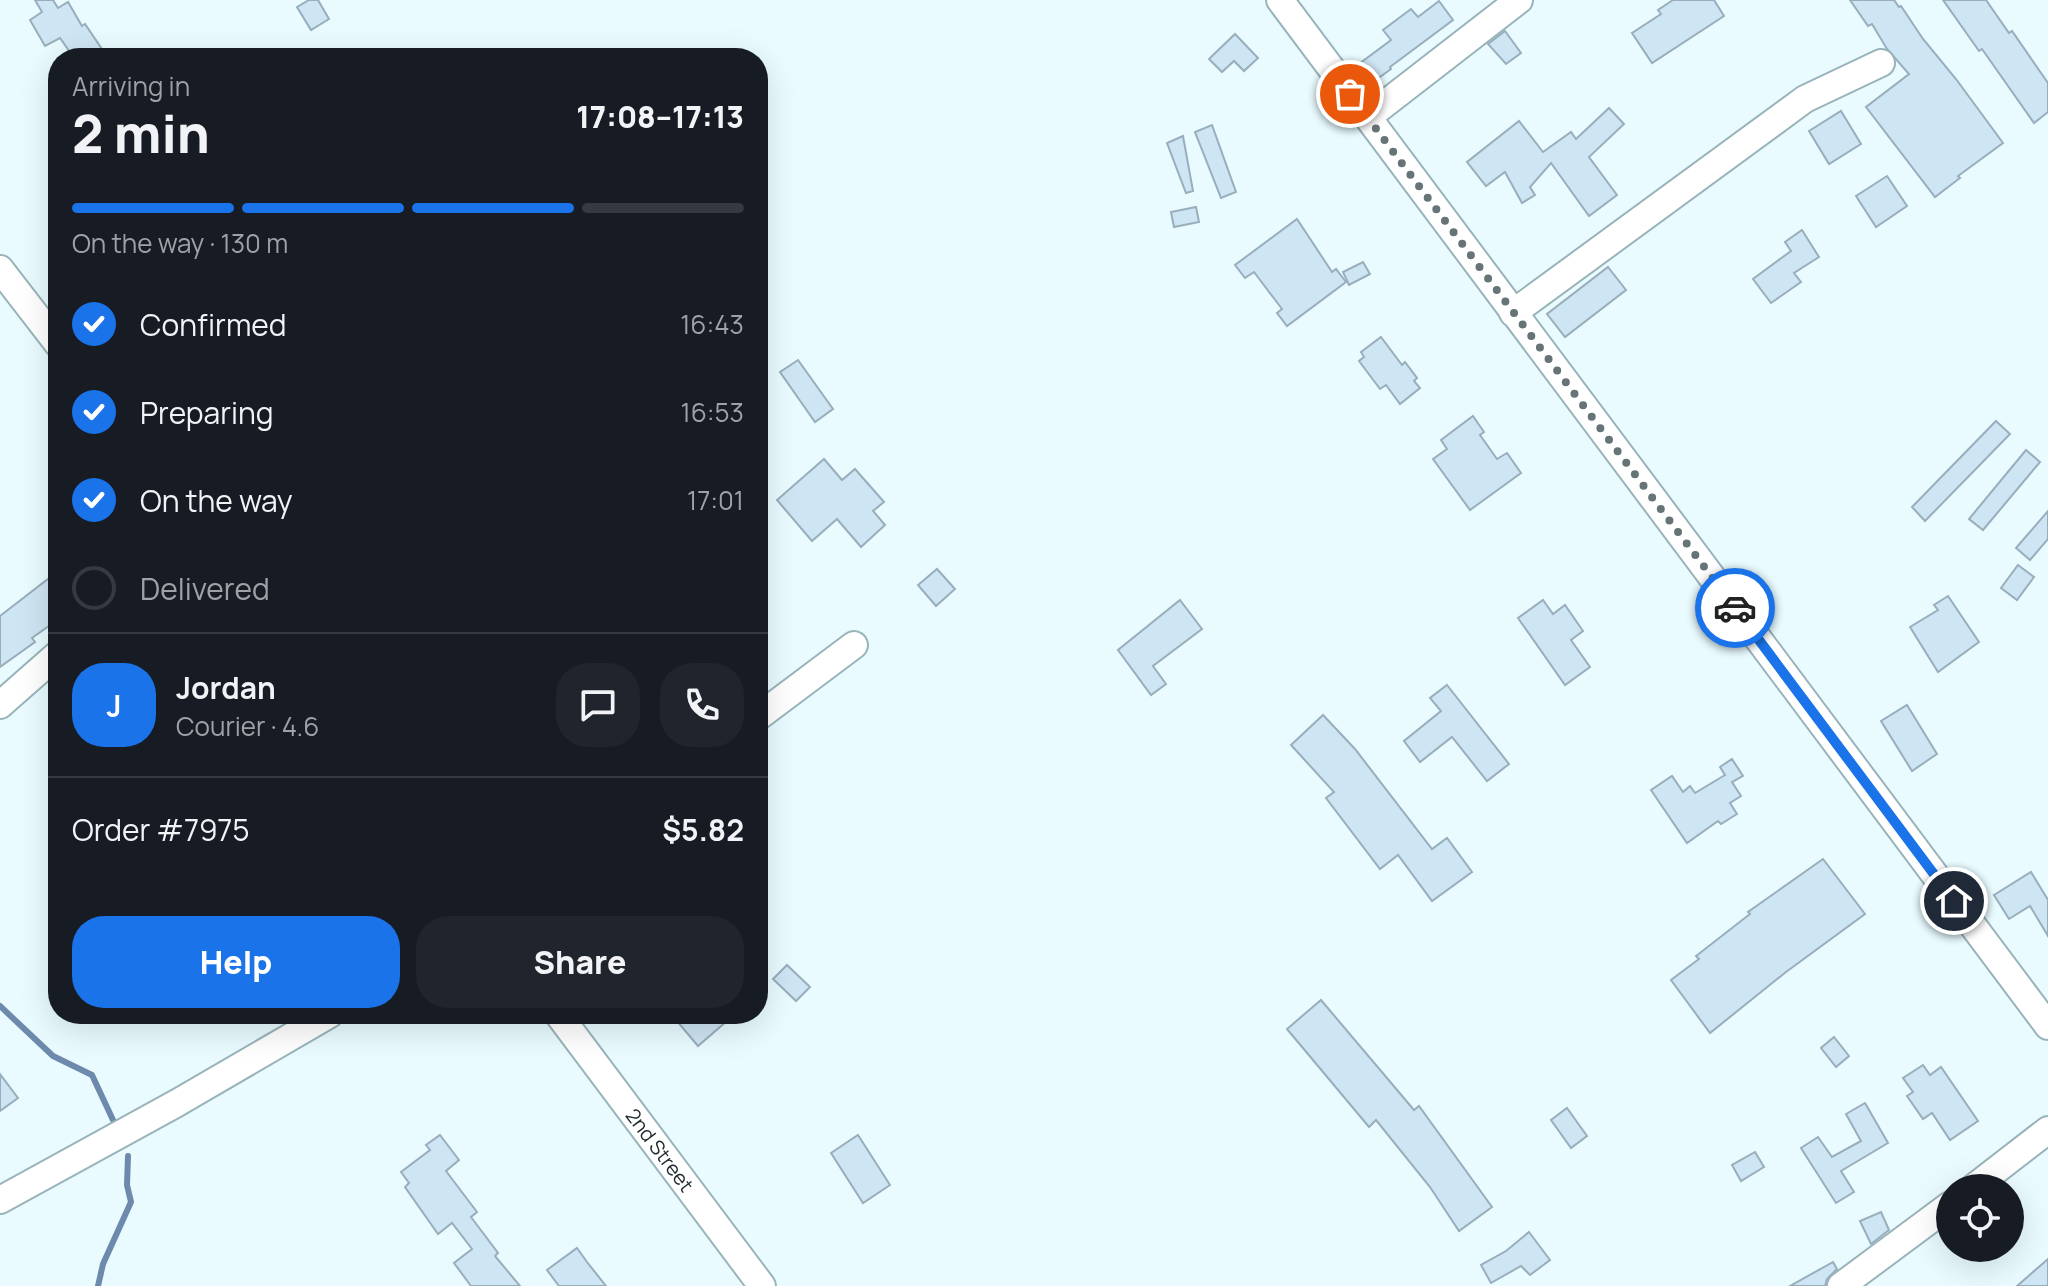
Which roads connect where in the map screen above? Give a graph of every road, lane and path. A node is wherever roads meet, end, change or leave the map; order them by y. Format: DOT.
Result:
graph roads {
  1 [pos="1280,0"];
  2 [pos="1519,0"];
  3 [pos="1881,63"];
  4 [pos="1368,117"];
  5 [pos="0,269"];
  6 [pos="1513,313"];
  7 [pos="48,331"];
  8 [pos="854,645"];
  9 [pos="48,663"];
  10 [pos="0,705"];
  11 [pos="768,710"];
  12 [pos="313,1024"];
  13 [pos="566,1024"];
  14 [pos="2048,1026"];
  15 [pos="2048,1130"];
  16 [pos="1991,1174"];
  17 [pos="0,1200"];
  18 [pos="1936,1215"];
  19 [pos="762,1286"];
  20 [pos="1841,1286"];
  1 -- 4 [label="street"];
  2 -- 4 [label="street"];
  3 -- 6 [label="street"];
  4 -- 6 [label="street"];
  5 -- 7 [label="street"];
  6 -- 14 [label="street"];
  8 -- 11 [label="street"];
  9 -- 10 [label="street"];
  12 -- 17 [label="street"];
  13 -- 19 [label="street, 2nd Street"];
  15 -- 16 [label="street"];
  18 -- 20 [label="street"];
}
